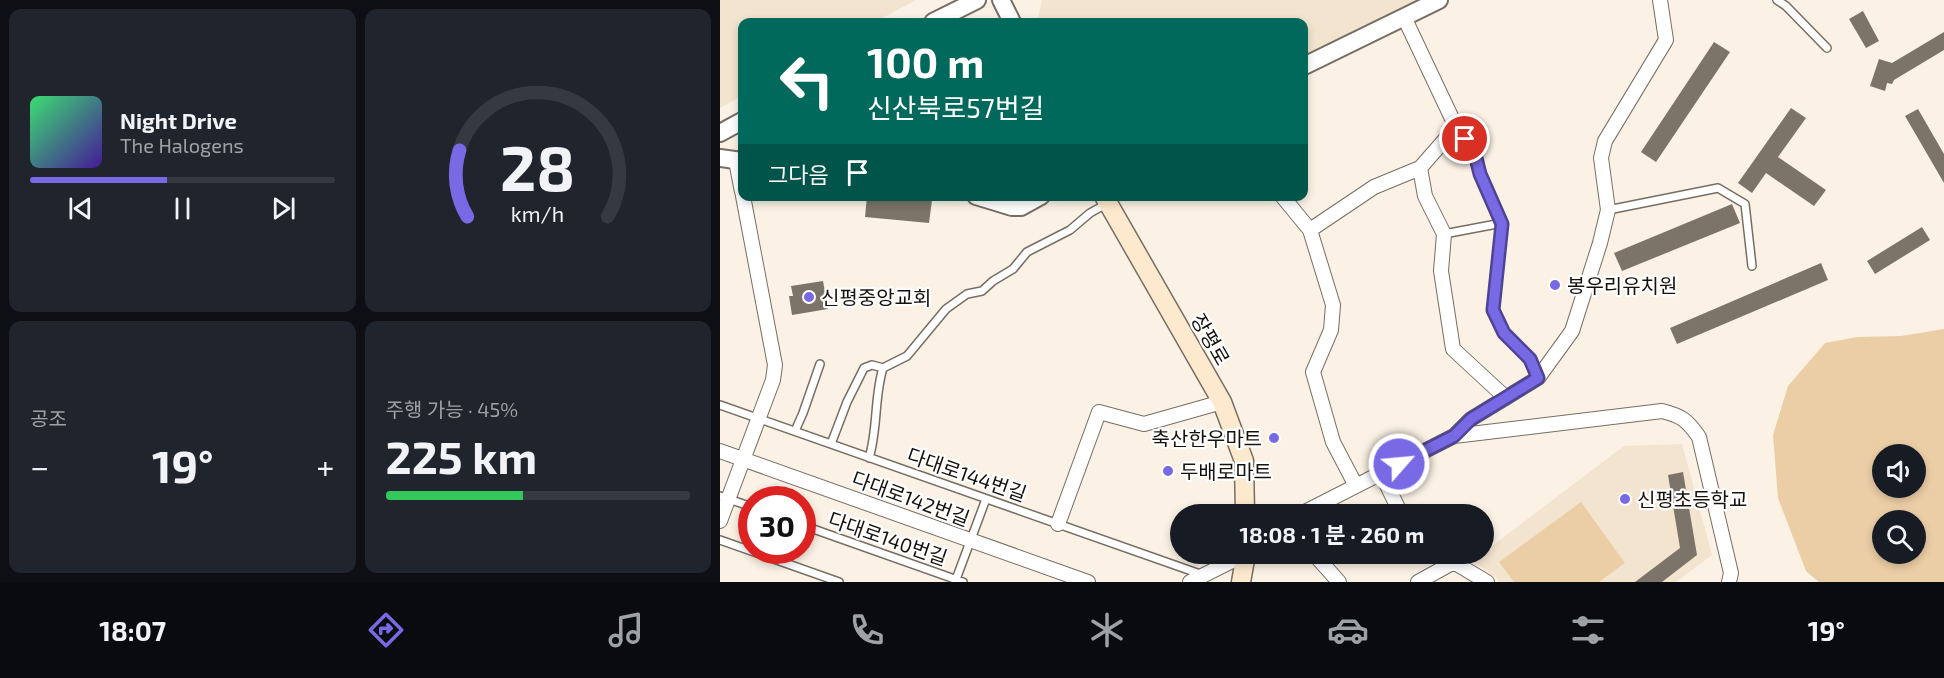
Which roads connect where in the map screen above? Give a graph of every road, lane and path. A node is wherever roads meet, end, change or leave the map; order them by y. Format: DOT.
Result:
graph roads {
  1 [pos="977,0"];
  2 [pos="1001,0"];
  3 [pos="1439,0"];
  4 [pos="1660,0"];
  5 [pos="1777,0"];
  6 [pos="1404,17"];
  7 [pos="941,18"];
  8 [pos="1010,18"];
  9 [pos="1827,48"];
  10 [pos="1308,64"];
  11 [pos="738,123"];
  12 [pos="1456,127"];
  13 [pos="720,133"];
  14 [pos="733,160"];
  15 [pos="1420,168"];
  16 [pos="738,178"];
  17 [pos="744,201"];
  18 [pos="992,201"];
  19 [pos="1032,201"];
  20 [pos="1105,201"];
  21 [pos="1107,201"];
  22 [pos="1286,201"];
  23 [pos="1608,210"];
  24 [pos="1502,224"];
  25 [pos="1310,230"];
  26 [pos="1444,234"];
  27 [pos="1752,266"];
  28 [pos="820,364"];
  29 [pos="883,368"];
  30 [pos="1538,378"];
  31 [pos="1506,398"];
  32 [pos="1222,402"];
  33 [pos="720,405"];
  34 [pos="759,418"];
  35 [pos="795,431"];
  36 [pos="1454,436"];
  37 [pos="831,444"];
  38 [pos="720,451"];
  39 [pos="869,458"];
  40 [pos="743,459"];
  41 [pos="1381,473"];
  42 [pos="1356,486"];
  43 [pos="724,498"];
  44 [pos="986,499"];
  45 [pos="1245,504"];
  46 [pos="1321,504"];
  47 [pos="1396,504"];
  48 [pos="720,521"];
  49 [pos="1058,524"];
  50 [pos="816,530"];
  51 [pos="720,540"];
  52 [pos="971,540"];
  53 [pos="1226,564"];
  54 [pos="1244,564"];
  55 [pos="1323,564"];
  56 [pos="1450,564"];
  57 [pos="1457,564"];
  58 [pos="1203,575"];
  59 [pos="958,581"];
  60 [pos="839,582"];
  61 [pos="1088,582"];
  62 [pos="1190,582"];
  63 [pos="1241,582"];
  64 [pos="1339,582"];
  65 [pos="1418,582"];
  66 [pos="1487,582"];
  67 [pos="1729,582"];
  1 -- 7 [label="street"];
  2 -- 8 [label="street"];
  3 -- 6 [label="street"];
  4 -- 23 [label="street"];
  5 -- 9 [label="lane"];
  6 -- 10 [label="street"];
  6 -- 12 [label="street"];
  11 -- 13 [label="street"];
  12 -- 15 [label="street"];
  12 -- 24 [label="lane"];
  14 -- 16 [label="street"];
  15 -- 25 [label="street"];
  15 -- 26 [label="street"];
  17 -- 34 [label="street"];
  18 -- 19 [label="street"];
  20 -- 29 [label="lane"];
  21 -- 32 [label="main road, 장평로"];
  22 -- 25 [label="street"];
  23 -- 27 [label="lane"];
  23 -- 30 [label="street"];
  24 -- 26 [label="lane"];
  24 -- 30 [label="lane"];
  25 -- 42 [label="street"];
  26 -- 31 [label="street"];
  28 -- 35 [label="lane"];
  29 -- 37 [label="lane"];
  29 -- 39 [label="lane"];
  30 -- 31 [label="street"];
  31 -- 36 [label="street"];
  32 -- 45 [label="main road, 장평로"];
  32 -- 49 [label="street"];
  33 -- 34 [label="lane, 다대로144번길"];
  34 -- 35 [label="lane, 다대로144번길"];
  34 -- 40 [label="street"];
  35 -- 37 [label="lane, 다대로144번길"];
  36 -- 41 [label="street"];
  36 -- 67 [label="street"];
  37 -- 39 [label="lane, 다대로144번길"];
  38 -- 40 [label="street, 다대로142번길"];
  39 -- 44 [label="lane, 다대로144번길"];
  40 -- 43 [label="street"];
  40 -- 52 [label="street, 다대로142번길"];
  41 -- 42 [label="street"];
  41 -- 47 [label="street"];
  42 -- 46 [label="street"];
  43 -- 48 [label="street"];
  44 -- 49 [label="lane, 다대로144번길"];
  44 -- 52 [label="lane"];
  49 -- 58 [label="lane, 다대로144번길"];
  50 -- 59 [label="lane, 다대로140번길"];
  51 -- 60 [label="lane"];
  52 -- 59 [label="lane"];
  52 -- 61 [label="street, 다대로142번길"];
  53 -- 58 [label="street"];
  54 -- 63 [label="main road"];
  55 -- 64 [label="street"];
  56 -- 65 [label="street"];
  57 -- 66 [label="street"];
  58 -- 62 [label="street"];
}
